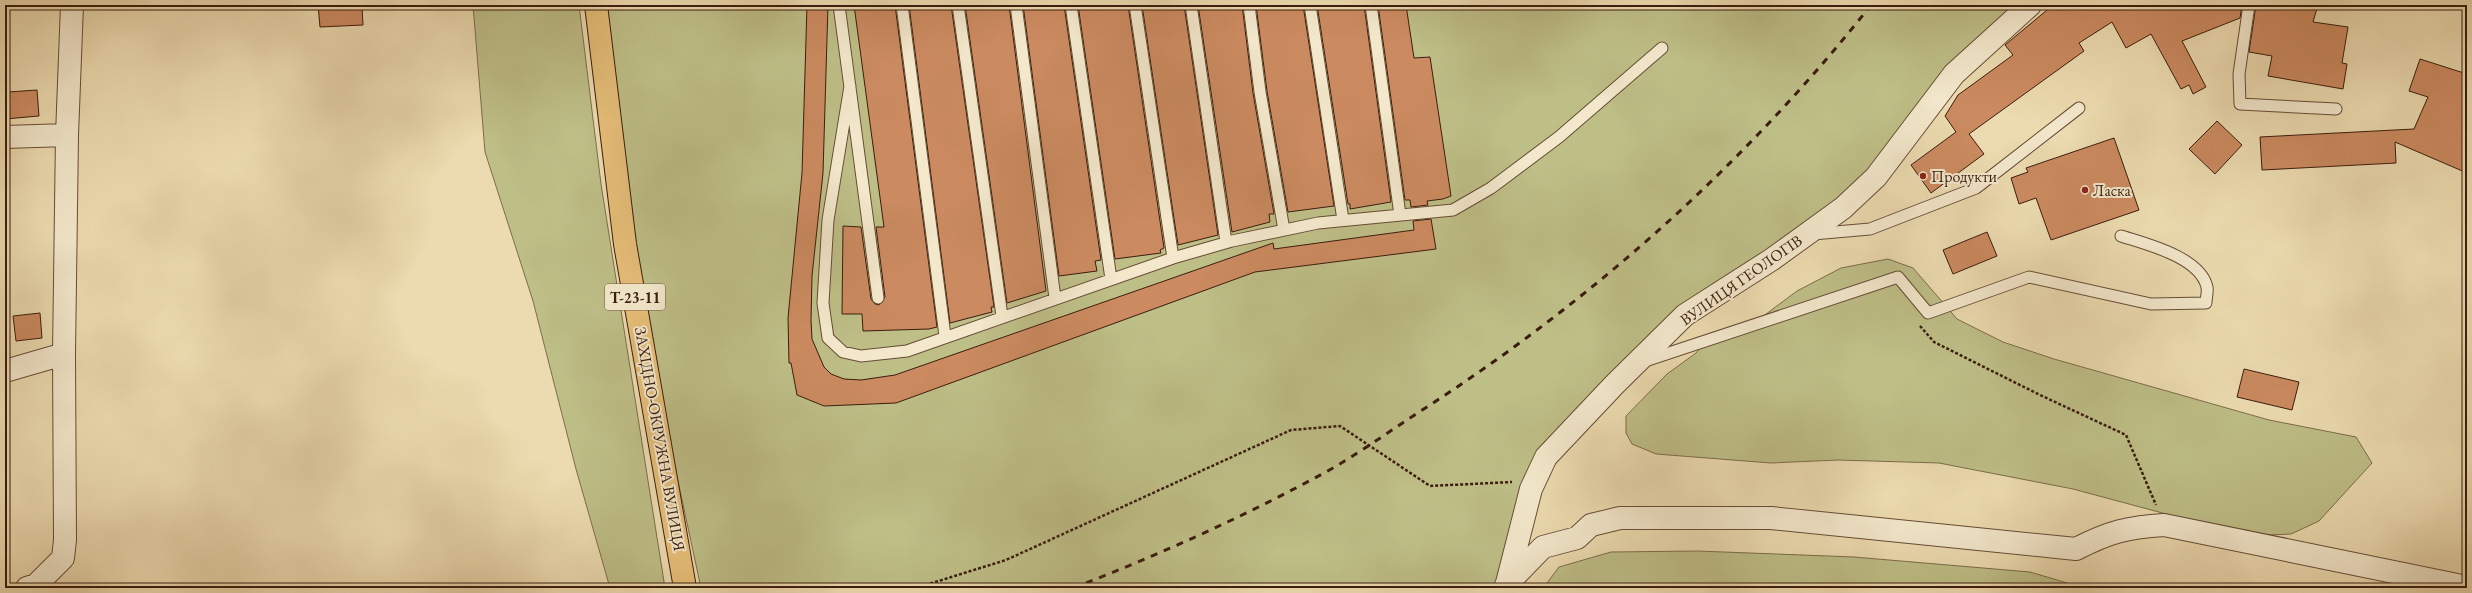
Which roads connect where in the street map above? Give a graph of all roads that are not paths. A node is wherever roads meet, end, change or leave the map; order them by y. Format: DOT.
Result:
graph roads {
  1 [pos="72,5"];
  2 [pos="596,5"];
  3 [pos="839,5"];
  4 [pos="902,5"];
  5 [pos="958,5"];
  6 [pos="1016,5"];
  7 [pos="1071,5"];
  8 [pos="1135,5"];
  9 [pos="1191,5"];
  10 [pos="1249,5"];
  11 [pos="1310,5"];
  12 [pos="1371,5"];
  13 [pos="2030,5"];
  14 [pos="2249,5"];
  15 [pos="1662,48"];
  16 [pos="850,86"];
  17 [pos="2079,108"];
  18 [pos="2336,109"];
  19 [pos="67,135"];
  20 [pos="5,137"];
  21 [pos="1400,214"];
  22 [pos="1343,220"];
  23 [pos="1284,230"];
  24 [pos="1806,234"];
  25 [pos="2121,236"];
  26 [pos="1226,242"];
  27 [pos="1173,258"];
  28 [pos="1111,279"];
  29 [pos="878,298"];
  30 [pos="1055,298"];
  31 [pos="1002,316"];
  32 [pos="945,336"];
  33 [pos="64,354"];
  34 [pos="1635,365"];
  35 [pos="5,371"];
  36 [pos="1507,586"];
  37 [pos="2467,587"];
  38 [pos="27,588"];
  39 [pos="685,588"];
  1 -- 19 [label="street"];
  2 -- 39 [label="main road, ЗАХІДНО-ОКРУЖНА ВУЛИЦЯ / Т-23-11"];
  3 -- 16 [label="lane"];
  4 -- 32 [label="lane"];
  5 -- 31 [label="lane"];
  6 -- 30 [label="lane"];
  7 -- 28 [label="lane"];
  8 -- 27 [label="lane"];
  9 -- 26 [label="lane"];
  10 -- 23 [label="lane"];
  11 -- 22 [label="lane"];
  12 -- 21 [label="lane"];
  13 -- 24 [label="street, ВУЛИЦЯ ГЕОЛОГІВ"];
  14 -- 18 [label="lane"];
  15 -- 21 [label="lane"];
  16 -- 29 [label="lane"];
  16 -- 32 [label="lane"];
  17 -- 24 [label="lane"];
  19 -- 20 [label="street"];
  19 -- 33 [label="street"];
  21 -- 22 [label="lane"];
  22 -- 23 [label="lane"];
  23 -- 26 [label="lane"];
  24 -- 34 [label="street, ВУЛИЦЯ ГЕОЛОГІВ"];
  25 -- 34 [label="lane"];
  26 -- 27 [label="lane"];
  27 -- 28 [label="lane"];
  28 -- 30 [label="lane"];
  30 -- 31 [label="lane"];
  31 -- 32 [label="lane"];
  33 -- 35 [label="street"];
  33 -- 38 [label="street"];
  34 -- 36 [label="street, ВУЛИЦЯ ГЕОЛОГІВ"];
  36 -- 37 [label="street"];
}
